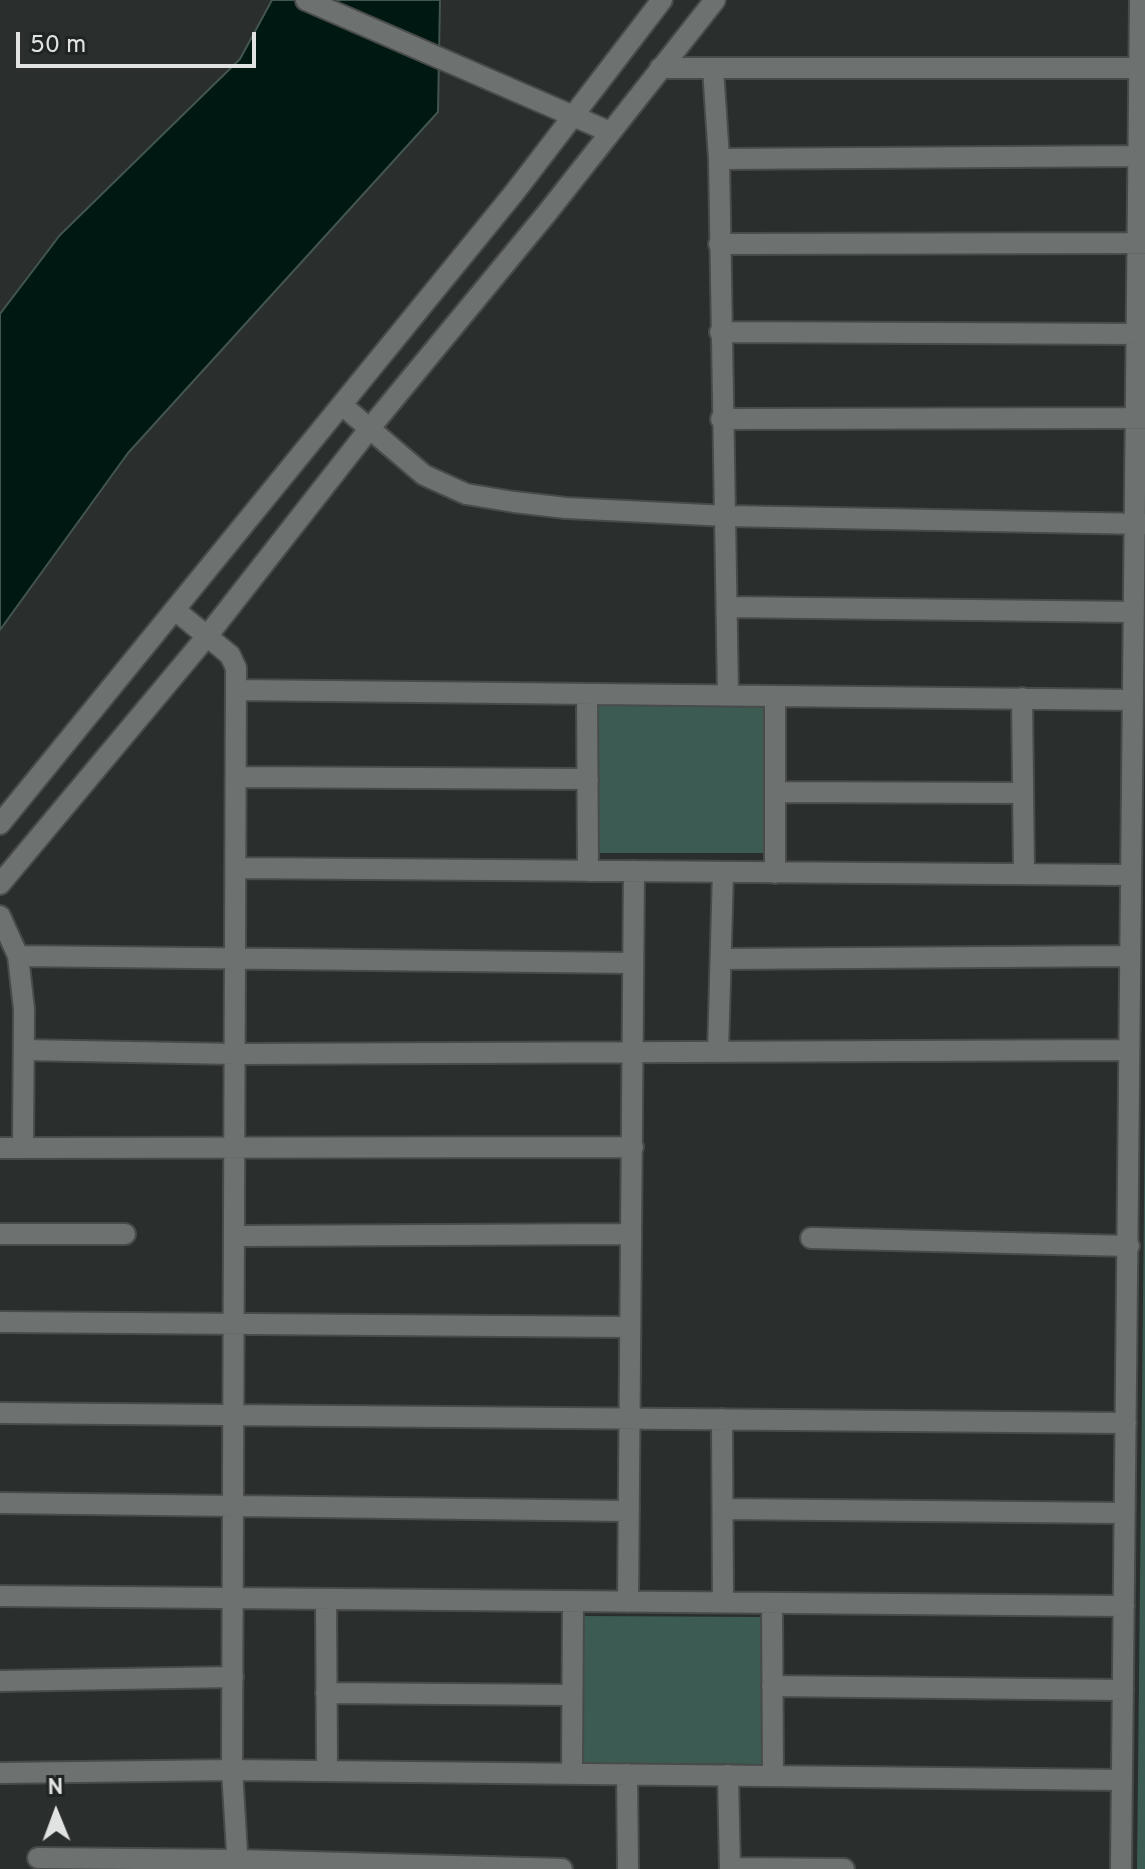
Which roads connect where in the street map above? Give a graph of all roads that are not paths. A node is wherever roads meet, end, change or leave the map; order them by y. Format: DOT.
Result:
graph roads {
  1 [pos="306,0"];
  2 [pos="662,0"];
  3 [pos="715,0"];
  4 [pos="1140,0"];
  5 [pos="660,68"];
  6 [pos="713,68"];
  7 [pos="1142,68"];
  8 [pos="573,116"];
  9 [pos="610,132"];
  10 [pos="1142,156"];
  11 [pos="719,159"];
  12 [pos="1142,243"];
  13 [pos="719,244"];
  14 [pos="720,332"];
  15 [pos="1141,334"];
  16 [pos="343,406"];
  17 [pos="1140,418"];
  18 [pos="721,419"];
  19 [pos="370,428"];
  20 [pos="727,516"];
  21 [pos="1140,524"];
  22 [pos="727,607"];
  23 [pos="175,610"];
  24 [pos="1134,612"];
  25 [pos="208,635"];
  26 [pos="237,690"];
  27 [pos="587,694"];
  28 [pos="728,695"];
  29 [pos="775,696"];
  30 [pos="1022,698"];
  31 [pos="1133,700"];
  32 [pos="236,777"];
  33 [pos="588,779"];
  34 [pos="775,792"];
  35 [pos="1023,793"];
  36 [pos="0,824"];
  37 [pos="237,868"];
  38 [pos="588,871"];
  39 [pos="634,871"];
  40 [pos="723,872"];
  41 [pos="775,873"];
  42 [pos="1024,874"];
  43 [pos="1131,875"];
  44 [pos="0,884"];
  45 [pos="0,916"];
  46 [pos="18,956"];
  47 [pos="1130,956"];
  48 [pos="236,959"];
  49 [pos="721,959"];
  50 [pos="633,963"];
  51 [pos="24,1050"];
  52 [pos="633,1052"];
  53 [pos="718,1052"];
  54 [pos="236,1054"];
  55 [pos="1135,1060"];
  56 [pos="234,1147"];
  57 [pos="633,1147"];
  58 [pos="0,1148"];
  59 [pos="23,1148"];
  60 [pos="0,1234"];
  61 [pos="125,1234"];
  62 [pos="631,1234"];
  63 [pos="236,1236"];
  64 [pos="811,1238"];
  65 [pos="1129,1246"];
  66 [pos="0,1322"];
  67 [pos="236,1325"];
  68 [pos="630,1327"];
  69 [pos="0,1413"];
  70 [pos="234,1415"];
  71 [pos="630,1418"];
  72 [pos="722,1419"];
  73 [pos="1126,1423"];
  74 [pos="0,1503"];
  75 [pos="234,1504"];
  76 [pos="723,1509"];
  77 [pos="629,1511"];
  78 [pos="1124,1513"];
  79 [pos="0,1596"];
  80 [pos="233,1598"];
  81 [pos="326,1599"];
  82 [pos="573,1601"];
  83 [pos="628,1602"];
  84 [pos="723,1602"];
  85 [pos="772,1603"];
  86 [pos="1124,1606"];
  87 [pos="233,1677"];
  88 [pos="0,1681"];
  89 [pos="772,1686"];
  90 [pos="1123,1690"];
  91 [pos="326,1693"];
  92 [pos="572,1695"];
  93 [pos="232,1770"];
  94 [pos="327,1771"];
  95 [pos="0,1773"];
  96 [pos="572,1774"];
  97 [pos="627,1774"];
  98 [pos="728,1775"];
  99 [pos="773,1776"];
  100 [pos="1121,1780"];
  101 [pos="38,1858"];
  102 [pos="238,1864"];
  103 [pos="730,1868"];
  104 [pos="562,1869"];
  105 [pos="628,1869"];
  106 [pos="844,1869"];
  107 [pos="1121,1869"];
  1 -- 8 [label="street"];
  2 -- 8 [label="street"];
  3 -- 5 [label="street"];
  4 -- 7 [label="street"];
  5 -- 6 [label="street"];
  5 -- 9 [label="street"];
  6 -- 7 [label="street"];
  6 -- 11 [label="street"];
  7 -- 10 [label="street"];
  8 -- 9 [label="street"];
  8 -- 16 [label="street"];
  9 -- 19 [label="street"];
  10 -- 11 [label="street"];
  10 -- 12 [label="street"];
  11 -- 13 [label="street"];
  12 -- 13 [label="street"];
  12 -- 15 [label="street"];
  13 -- 14 [label="street"];
  14 -- 15 [label="street"];
  14 -- 18 [label="street"];
  15 -- 17 [label="street"];
  16 -- 19 [label="street"];
  16 -- 23 [label="street"];
  17 -- 18 [label="street"];
  17 -- 21 [label="street"];
  18 -- 20 [label="street"];
  19 -- 20 [label="street"];
  19 -- 25 [label="street"];
  20 -- 21 [label="street"];
  20 -- 22 [label="street"];
  21 -- 24 [label="street"];
  22 -- 24 [label="street"];
  22 -- 28 [label="street"];
  23 -- 25 [label="street"];
  23 -- 36 [label="street"];
  24 -- 31 [label="street"];
  25 -- 26 [label="street"];
  25 -- 44 [label="street"];
  26 -- 27 [label="street"];
  26 -- 32 [label="street"];
  27 -- 28 [label="street"];
  27 -- 33 [label="street"];
  28 -- 29 [label="street"];
  29 -- 30 [label="street"];
  29 -- 34 [label="street"];
  30 -- 31 [label="street"];
  30 -- 35 [label="street"];
  31 -- 43 [label="street"];
  32 -- 33 [label="street"];
  32 -- 37 [label="street"];
  33 -- 38 [label="street"];
  34 -- 35 [label="street"];
  34 -- 41 [label="street"];
  35 -- 42 [label="street"];
  37 -- 38 [label="street"];
  37 -- 48 [label="street"];
  38 -- 39 [label="street"];
  39 -- 40 [label="street"];
  39 -- 50 [label="street"];
  40 -- 41 [label="street"];
  40 -- 49 [label="street"];
  41 -- 42 [label="street"];
  42 -- 43 [label="street"];
  43 -- 47 [label="street"];
  45 -- 46 [label="street"];
  46 -- 48 [label="street"];
  46 -- 51 [label="street"];
  47 -- 49 [label="street"];
  47 -- 55 [label="street"];
  48 -- 50 [label="street"];
  48 -- 54 [label="street"];
  49 -- 53 [label="street"];
  50 -- 52 [label="street"];
  51 -- 54 [label="street"];
  51 -- 59 [label="street"];
  52 -- 53 [label="street"];
  52 -- 54 [label="street"];
  52 -- 57 [label="street"];
  53 -- 55 [label="street"];
  54 -- 56 [label="street"];
  55 -- 65 [label="street"];
  56 -- 57 [label="street"];
  56 -- 59 [label="street"];
  56 -- 63 [label="street"];
  57 -- 62 [label="street"];
  58 -- 59 [label="street"];
  60 -- 61 [label="street"];
  62 -- 63 [label="street"];
  62 -- 68 [label="street"];
  63 -- 67 [label="street"];
  64 -- 65 [label="street"];
  65 -- 73 [label="street"];
  66 -- 67 [label="street"];
  67 -- 68 [label="street"];
  67 -- 70 [label="street"];
  68 -- 71 [label="street"];
  69 -- 70 [label="street"];
  70 -- 71 [label="street"];
  70 -- 75 [label="street"];
  71 -- 72 [label="street"];
  71 -- 77 [label="street"];
  72 -- 73 [label="street"];
  72 -- 76 [label="street"];
  73 -- 78 [label="street"];
  74 -- 75 [label="street"];
  75 -- 77 [label="street"];
  75 -- 80 [label="street"];
  76 -- 78 [label="street"];
  76 -- 84 [label="street"];
  77 -- 83 [label="street"];
  78 -- 86 [label="street"];
  79 -- 80 [label="street"];
  80 -- 81 [label="street"];
  80 -- 87 [label="street"];
  81 -- 82 [label="street"];
  81 -- 91 [label="street"];
  82 -- 83 [label="street"];
  82 -- 92 [label="street"];
  83 -- 84 [label="street"];
  84 -- 85 [label="street"];
  85 -- 86 [label="street"];
  85 -- 89 [label="street"];
  86 -- 90 [label="street"];
  87 -- 88 [label="street"];
  87 -- 93 [label="street"];
  89 -- 90 [label="street"];
  89 -- 99 [label="street"];
  90 -- 100 [label="street"];
  91 -- 92 [label="street"];
  91 -- 94 [label="street"];
  92 -- 96 [label="street"];
  93 -- 94 [label="street"];
  93 -- 95 [label="street"];
  93 -- 102 [label="street"];
  94 -- 96 [label="street"];
  96 -- 97 [label="street"];
  97 -- 98 [label="street"];
  97 -- 105 [label="street"];
  98 -- 99 [label="street"];
  98 -- 103 [label="street"];
  99 -- 100 [label="street"];
  100 -- 107 [label="street"];
  101 -- 102 [label="street"];
  102 -- 104 [label="street"];
  103 -- 106 [label="street"];
}
